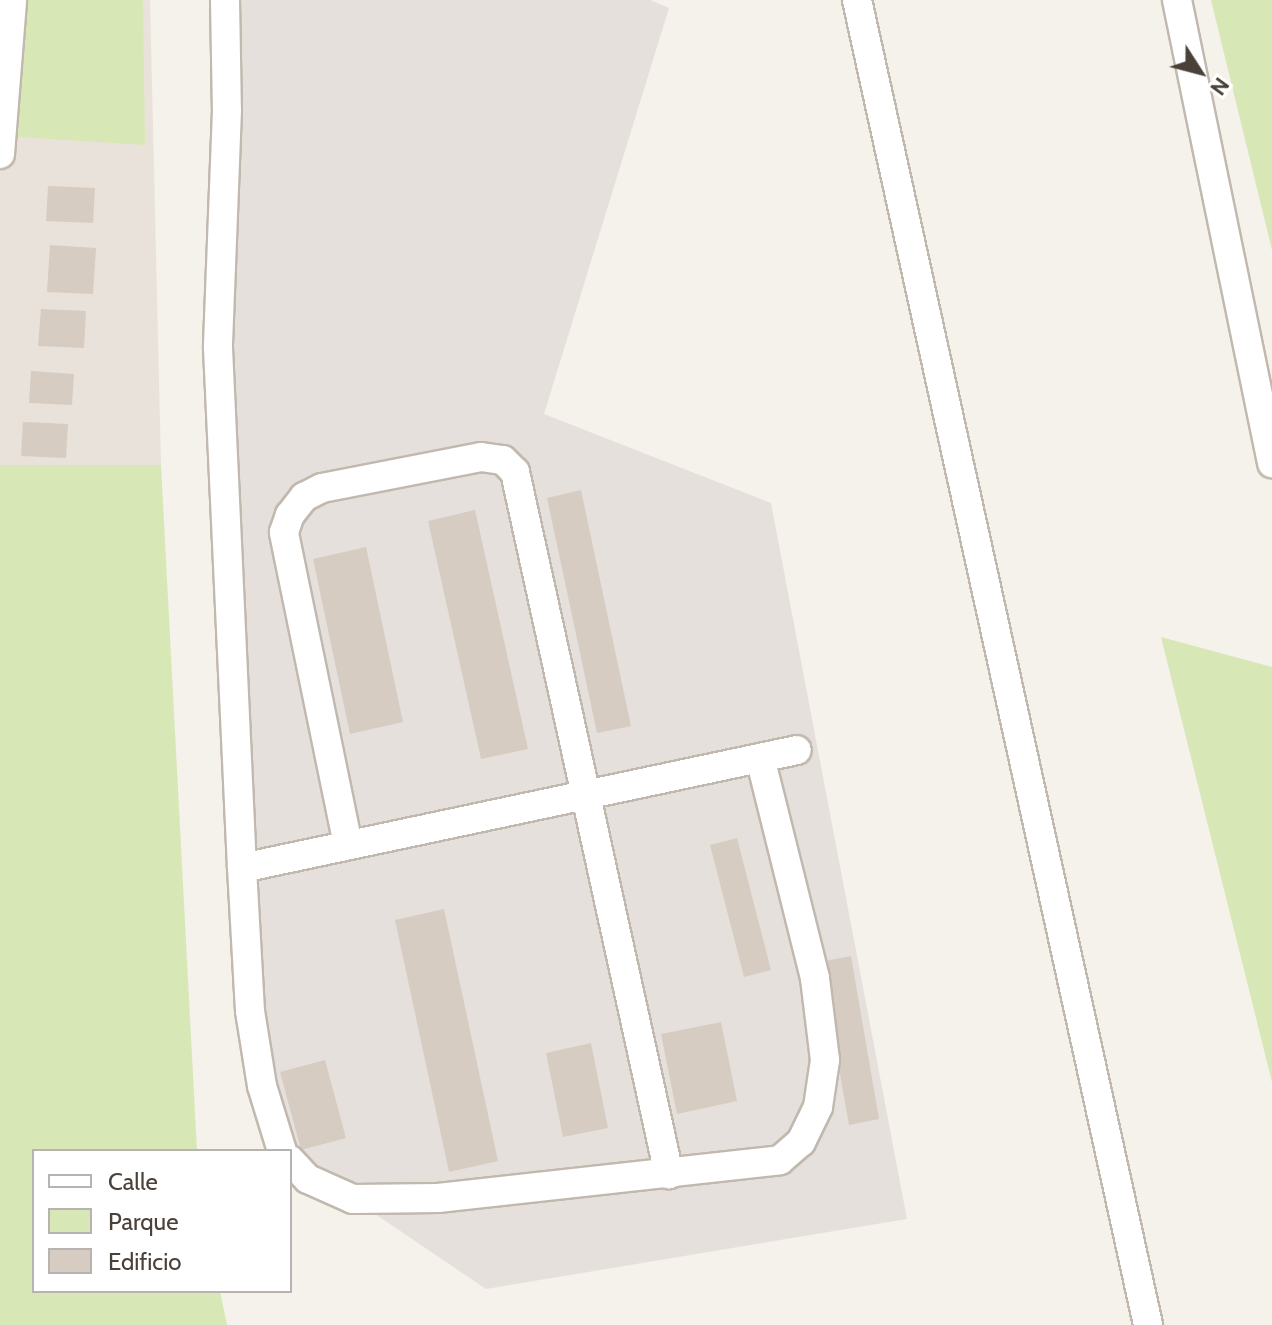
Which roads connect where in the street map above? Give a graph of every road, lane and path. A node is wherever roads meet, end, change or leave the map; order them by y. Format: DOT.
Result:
graph roads {
  1 [pos="12,0"];
  2 [pos="225,0"];
  3 [pos="857,0"];
  4 [pos="1177,0"];
  5 [pos="0,154"];
  6 [pos="1272,463"];
  7 [pos="797,750"];
  8 [pos="760,758"];
  9 [pos="583,796"];
  10 [pos="348,845"];
  11 [pos="242,868"];
  12 [pos="281,1149"];
  13 [pos="292,1162"];
  14 [pos="669,1174"];
  15 [pos="1148,1325"];
  1 -- 5 [label="street"];
  2 -- 11 [label="street"];
  3 -- 15 [label="street"];
  4 -- 6 [label="street"];
  7 -- 8 [label="street"];
  8 -- 9 [label="street"];
  8 -- 14 [label="street"];
  9 -- 10 [label="street"];
  9 -- 10 [label="street"];
  9 -- 14 [label="street"];
  10 -- 11 [label="street"];
  11 -- 12 [label="street"];
  13 -- 14 [label="street"];
}
